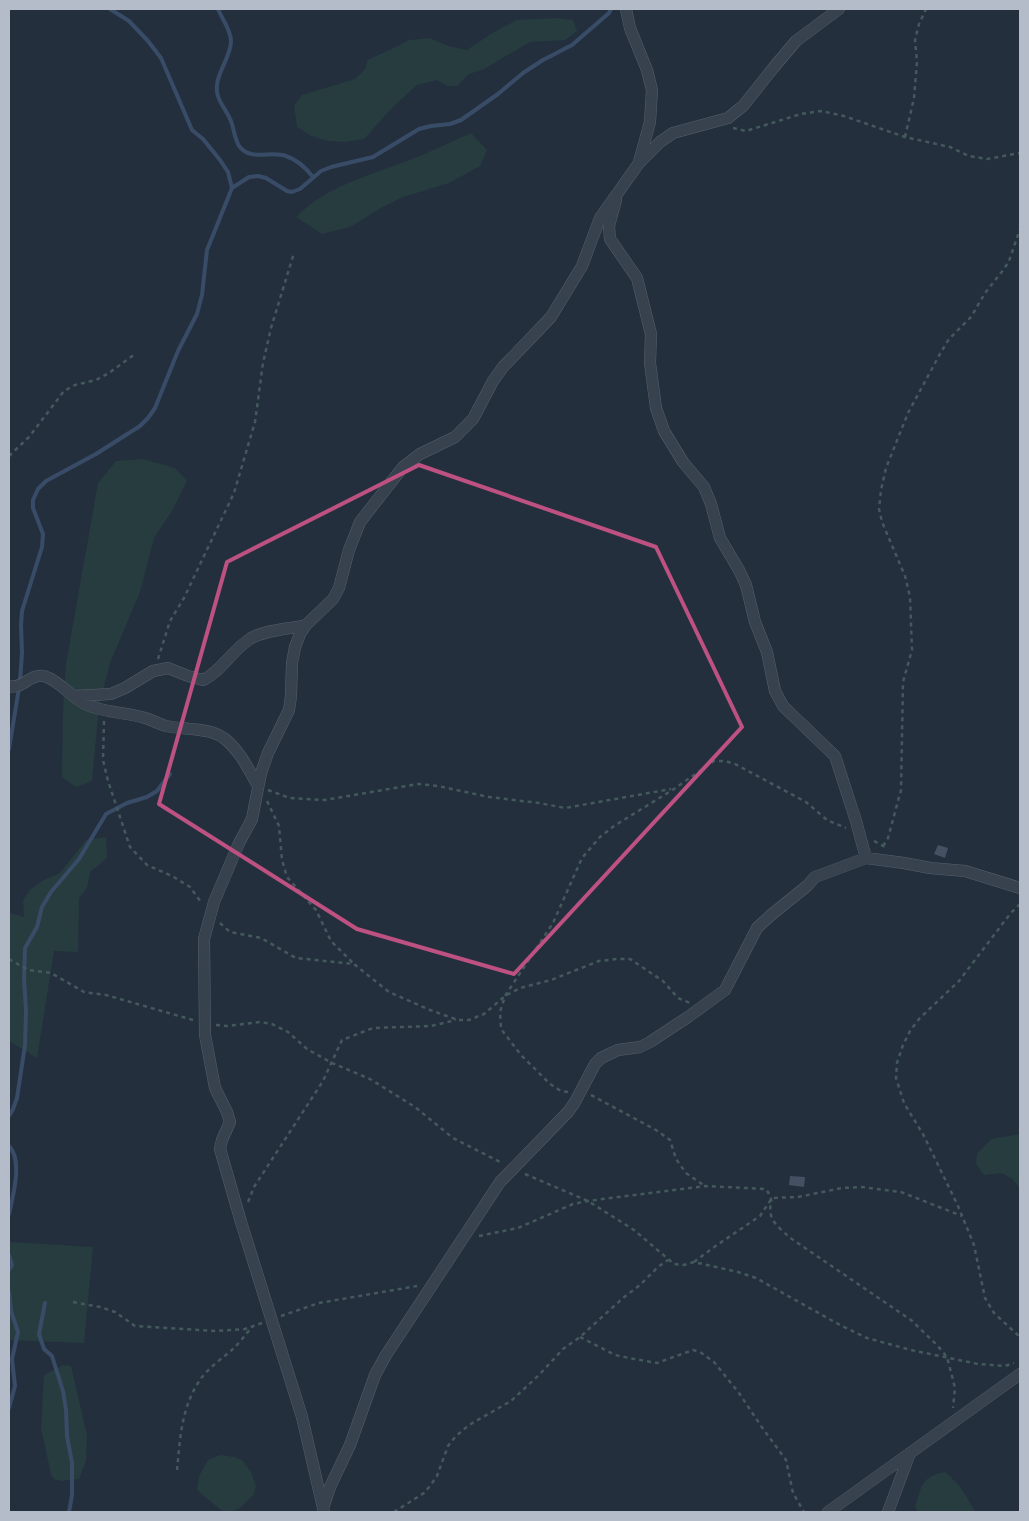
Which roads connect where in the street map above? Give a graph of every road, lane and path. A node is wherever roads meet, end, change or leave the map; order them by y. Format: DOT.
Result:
graph roads {
  1 [pos="626,9"];
  2 [pos="840,9"];
  3 [pos="926,9"];
  4 [pos="712,123"];
  5 [pos="905,137"];
  6 [pos="1020,153"];
  7 [pos="639,163"];
  8 [pos="618,194"];
  9 [pos="1020,229"];
  10 [pos="294,253"];
  11 [pos="135,354"];
  12 [pos="9,456"];
  13 [pos="306,625"];
  14 [pos="153,671"];
  15 [pos="9,686"];
  16 [pos="74,696"];
  17 [pos="104,710"];
  18 [pos="258,786"];
  19 [pos="674,789"];
  20 [pos="860,833"];
  21 [pos="884,846"];
  22 [pos="866,858"];
  23 [pos="907,863"];
  24 [pos="1020,888"];
  25 [pos="1020,904"];
  26 [pos="211,914"];
  27 [pos="354,964"];
  28 [pos="505,996"];
  29 [pos="708,1002"];
  30 [pos="458,1020"];
  31 [pos="580,1093"];
  32 [pos="705,1186"];
  33 [pos="772,1198"];
  34 [pos="962,1216"];
  35 [pos="241,1222"];
  36 [pos="457,1246"];
  37 [pos="668,1260"];
  38 [pos="694,1262"];
  39 [pos="432,1284"];
  40 [pos="73,1302"];
  41 [pos="271,1319"];
  42 [pos="253,1326"];
  43 [pos="580,1337"];
  44 [pos="1020,1337"];
  45 [pos="1020,1374"];
  46 [pos="945,1428"];
  47 [pos="910,1453"];
  48 [pos="177,1470"];
  49 [pos="323,1511"];
  50 [pos="394,1512"];
  51 [pos="804,1512"];
  52 [pos="828,1512"];
  53 [pos="888,1512"];
  1 -- 7 [label="street"];
  2 -- 4 [label="street"];
  3 -- 5 [label="path"];
  4 -- 5 [label="path"];
  4 -- 7 [label="street"];
  5 -- 6 [label="path"];
  7 -- 8 [label="street"];
  8 -- 13 [label="street"];
  8 -- 20 [label="street"];
  9 -- 21 [label="path"];
  10 -- 14 [label="path"];
  11 -- 12 [label="path"];
  13 -- 14 [label="street"];
  13 -- 18 [label="street"];
  14 -- 16 [label="street"];
  15 -- 16 [label="street"];
  16 -- 17 [label="street"];
  17 -- 18 [label="street"];
  17 -- 26 [label="path"];
  18 -- 19 [label="path"];
  18 -- 26 [label="street"];
  18 -- 27 [label="path"];
  19 -- 20 [label="path"];
  19 -- 28 [label="path"];
  20 -- 21 [label="path"];
  20 -- 22 [label="street"];
  21 -- 22 [label="path"];
  21 -- 23 [label="path"];
  22 -- 23 [label="street"];
  22 -- 29 [label="street"];
  23 -- 24 [label="street"];
  25 -- 34 [label="path"];
  26 -- 27 [label="path"];
  26 -- 35 [label="street"];
  27 -- 30 [label="path"];
  28 -- 29 [label="path"];
  28 -- 30 [label="path"];
  28 -- 31 [label="path"];
  29 -- 31 [label="street"];
  30 -- 35 [label="path"];
  31 -- 32 [label="path"];
  31 -- 36 [label="street"];
  32 -- 33 [label="path"];
  32 -- 36 [label="path"];
  33 -- 34 [label="path"];
  33 -- 38 [label="path"];
  33 -- 46 [label="path"];
  34 -- 44 [label="path"];
  35 -- 41 [label="street"];
  36 -- 39 [label="street"];
  37 -- 43 [label="path"];
  39 -- 41 [label="path"];
  39 -- 49 [label="street"];
  40 -- 42 [label="path"];
  41 -- 42 [label="path"];
  41 -- 49 [label="street"];
  42 -- 48 [label="path"];
  43 -- 50 [label="path"];
  43 -- 51 [label="path"];
  45 -- 46 [label="street"];
  46 -- 47 [label="street"];
  47 -- 52 [label="street"];
  47 -- 53 [label="street"];
}
